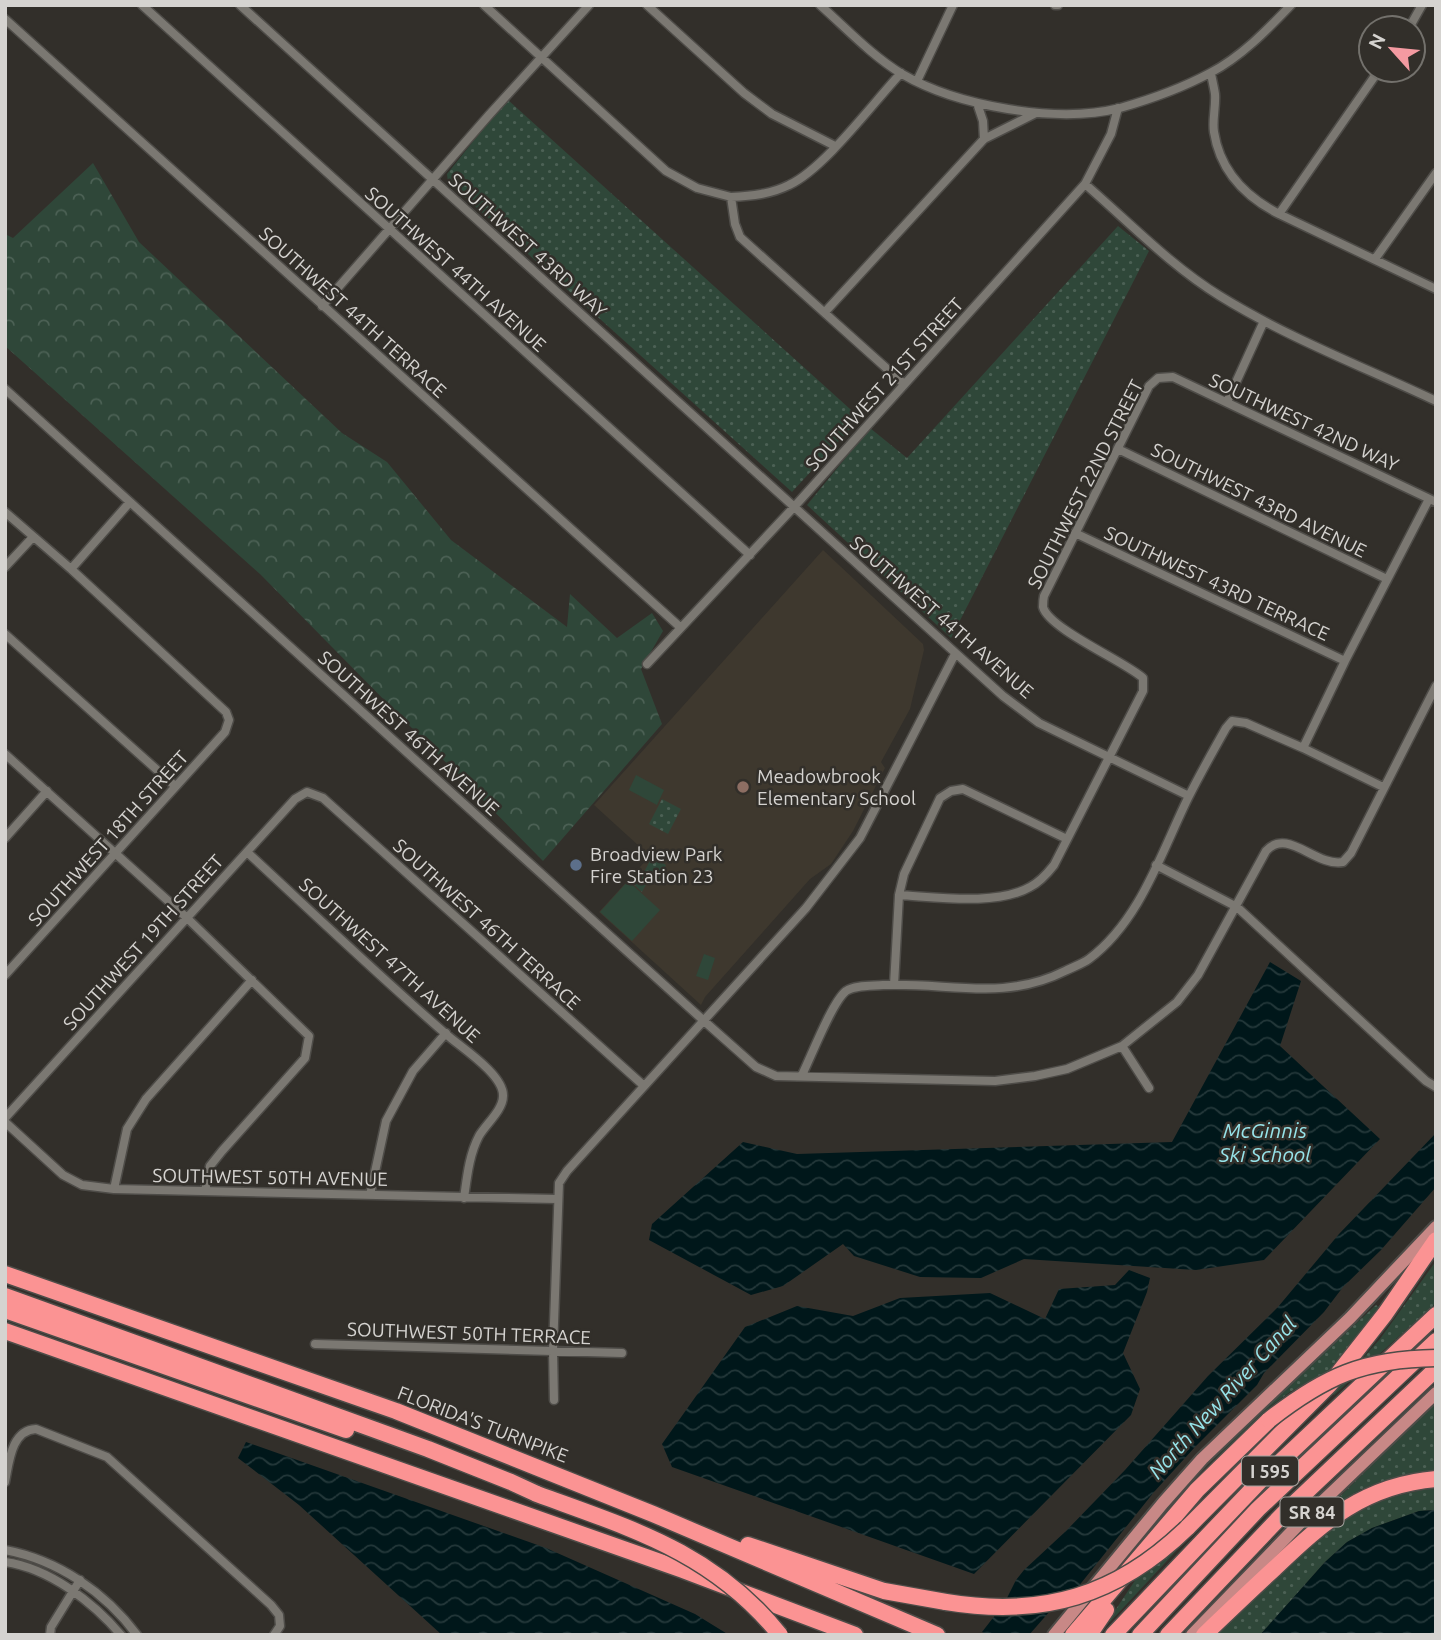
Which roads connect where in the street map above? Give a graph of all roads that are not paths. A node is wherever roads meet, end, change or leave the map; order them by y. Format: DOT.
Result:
graph roads {
  1 [pos="142,5"];
  2 [pos="240,5"];
  3 [pos="484,5"];
  4 [pos="589,5"];
  5 [pos="647,5"];
  6 [pos="820,5"];
  7 [pos="953,5"];
  8 [pos="1291,5"];
  9 [pos="5,19"];
  10 [pos="541,57"];
  11 [pos="901,73"];
  12 [pos="1211,73"];
  13 [pos="917,81"];
  14 [pos="1369,84"];
  15 [pos="977,103"];
  16 [pos="1118,108"];
  17 [pos="1037,113"];
  18 [pos="984,139"];
  19 [pos="835,146"];
  20 [pos="1436,173"];
  21 [pos="433,180"];
  22 [pos="1085,184"];
  23 [pos="731,197"];
  24 [pos="1279,214"];
  25 [pos="389,229"];
  26 [pos="1376,259"];
  27 [pos="1436,289"];
  28 [pos="323,306"];
  29 [pos="825,312"];
  30 [pos="1264,321"];
  31 [pos="1158,378"];
  32 [pos="904,384"];
  33 [pos="5,388"];
  34 [pos="1436,401"];
  35 [pos="1227,402"];
  36 [pos="1118,450"];
  37 [pos="1432,501"];
  38 [pos="130,502"];
  39 [pos="794,507"];
  40 [pos="5,512"];
  41 [pos="1075,533"];
  42 [pos="33,537"];
  43 [pos="750,555"];
  44 [pos="5,567"];
  45 [pos="71,569"];
  46 [pos="1387,579"];
  47 [pos="681,627"];
  48 [pos="5,634"];
  49 [pos="954,654"];
  50 [pos="1345,661"];
  51 [pos="647,664"];
  52 [pos="1436,686"];
  53 [pos="1303,748"];
  54 [pos="5,754"];
  55 [pos="1107,758"];
  56 [pos="175,786"];
  57 [pos="1383,786"];
  58 [pos="47,791"];
  59 [pos="307,792"];
  60 [pos="1189,796"];
  61 [pos="5,838"];
  62 [pos="1067,839"];
  63 [pos="247,852"];
  64 [pos="115,854"];
  65 [pos="1156,865"];
  66 [pos="898,895"];
  67 [pos="1237,906"];
  68 [pos="186,917"];
  69 [pos="5,975"];
  70 [pos="253,980"];
  71 [pos="894,985"];
  72 [pos="703,1020"];
  73 [pos="446,1033"];
  74 [pos="1122,1046"];
  75 [pos="802,1075"];
  76 [pos="643,1085"];
  77 [pos="1436,1087"];
  78 [pos="1149,1088"];
  79 [pos="5,1120"];
  80 [pos="114,1189"];
  81 [pos="205,1191"];
  82 [pos="370,1195"];
  83 [pos="464,1198"];
  84 [pos="557,1199"];
  85 [pos="1436,1227"];
  86 [pos="1436,1240"];
  87 [pos="5,1274"];
  88 [pos="5,1296"];
  89 [pos="5,1310"];
  90 [pos="1436,1315"];
  91 [pos="5,1331"];
  92 [pos="1436,1341"];
  93 [pos="315,1344"];
  94 [pos="553,1352"];
  95 [pos="622,1353"];
  96 [pos="1436,1359"];
  97 [pos="1436,1369"];
  98 [pos="1436,1393"];
  99 [pos="554,1400"];
  100 [pos="1436,1479"];
  101 [pos="5,1482"];
  102 [pos="537,1494"];
  103 [pos="653,1514"];
  104 [pos="5,1550"];
  105 [pos="5,1562"];
  106 [pos="1126,1575"];
  107 [pos="80,1580"];
  108 [pos="73,1591"];
  109 [pos="50,1635"];
  110 [pos="121,1635"];
  111 [pos="137,1635"];
  112 [pos="274,1635"];
  113 [pos="780,1635"];
  114 [pos="855,1635"];
  115 [pos="937,1635"];
  116 [pos="1054,1635"];
  117 [pos="1073,1635"];
  118 [pos="1089,1635"];
  119 [pos="1113,1635"];
  120 [pos="1140,1635"];
  121 [pos="1168,1635"];
  122 [pos="1192,1635"];
  123 [pos="1204,1635"];
  1 -- 25 [label="street, SOUTHWEST 44TH AVENUE"];
  2 -- 21 [label="street, SOUTHWEST 43RD WAY"];
  3 -- 10 [label="street"];
  4 -- 10 [label="street"];
  5 -- 19 [label="street"];
  6 -- 11 [label="street"];
  7 -- 13 [label="street"];
  8 -- 12 [label="street"];
  9 -- 28 [label="street, SOUTHWEST 44TH TERRACE"];
  10 -- 21 [label="street"];
  10 -- 23 [label="street"];
  11 -- 13 [label="street"];
  11 -- 19 [label="street"];
  12 -- 16 [label="street"];
  12 -- 24 [label="street"];
  13 -- 15 [label="street"];
  14 -- 24 [label="street"];
  15 -- 17 [label="street"];
  15 -- 18 [label="street"];
  16 -- 17 [label="street"];
  16 -- 22 [label="street, SOUTHWEST 21ST STREET"];
  17 -- 18 [label="street"];
  18 -- 29 [label="street"];
  19 -- 23 [label="street"];
  20 -- 26 [label="street"];
  21 -- 25 [label="street"];
  21 -- 39 [label="street, SOUTHWEST 43RD WAY"];
  22 -- 30 [label="street"];
  22 -- 32 [label="street, SOUTHWEST 21ST STREET"];
  23 -- 29 [label="street"];
  24 -- 26 [label="street"];
  25 -- 28 [label="street"];
  25 -- 43 [label="street, SOUTHWEST 44TH AVENUE"];
  26 -- 27 [label="street"];
  28 -- 47 [label="street, SOUTHWEST 44TH TERRACE"];
  29 -- 32 [label="street"];
  30 -- 34 [label="street"];
  30 -- 35 [label="street"];
  31 -- 35 [label="street, SOUTHWEST 42ND WAY"];
  31 -- 36 [label="street, SOUTHWEST 22ND STREET"];
  32 -- 39 [label="street, SOUTHWEST 21ST STREET"];
  33 -- 38 [label="street, SOUTHWEST 46TH AVENUE"];
  35 -- 37 [label="street, SOUTHWEST 42ND WAY"];
  36 -- 41 [label="street, SOUTHWEST 22ND STREET"];
  36 -- 46 [label="street, SOUTHWEST 43RD AVENUE"];
  37 -- 46 [label="street"];
  38 -- 45 [label="street"];
  38 -- 72 [label="street, SOUTHWEST 46TH AVENUE"];
  39 -- 43 [label="street, SOUTHWEST 21ST STREET"];
  39 -- 49 [label="street, SOUTHWEST 44TH AVENUE"];
  40 -- 42 [label="street"];
  41 -- 50 [label="street, SOUTHWEST 43RD TERRACE"];
  41 -- 55 [label="street, SOUTHWEST 22ND STREET"];
  42 -- 44 [label="street"];
  42 -- 45 [label="street"];
  43 -- 47 [label="street, SOUTHWEST 21ST STREET"];
  45 -- 56 [label="street, SOUTHWEST 18TH STREET"];
  46 -- 50 [label="street"];
  47 -- 51 [label="street, SOUTHWEST 21ST STREET"];
  48 -- 56 [label="street"];
  49 -- 55 [label="street, SOUTHWEST 44TH AVENUE"];
  49 -- 72 [label="street"];
  50 -- 53 [label="street"];
  52 -- 57 [label="street"];
  53 -- 57 [label="street"];
  53 -- 60 [label="street"];
  54 -- 58 [label="street"];
  55 -- 60 [label="street, SOUTHWEST 44TH AVENUE"];
  55 -- 62 [label="street"];
  56 -- 64 [label="street, SOUTHWEST 18TH STREET"];
  57 -- 67 [label="street, SOUTHWEST 46TH AVENUE"];
  58 -- 61 [label="street"];
  58 -- 64 [label="street"];
  59 -- 63 [label="street, SOUTHWEST 19TH STREET"];
  59 -- 76 [label="street, SOUTHWEST 46TH TERRACE"];
  60 -- 65 [label="street"];
  62 -- 66 [label="street"];
  62 -- 66 [label="street"];
  63 -- 68 [label="street, SOUTHWEST 19TH STREET"];
  63 -- 73 [label="street, SOUTHWEST 47TH AVENUE"];
  64 -- 68 [label="street"];
  64 -- 69 [label="street, SOUTHWEST 18TH STREET"];
  65 -- 67 [label="street"];
  65 -- 71 [label="street"];
  66 -- 71 [label="street"];
  67 -- 74 [label="street, SOUTHWEST 46TH AVENUE"];
  67 -- 77 [label="street"];
  68 -- 70 [label="street"];
  68 -- 79 [label="street, SOUTHWEST 19TH STREET"];
  70 -- 80 [label="street"];
  70 -- 81 [label="street"];
  71 -- 75 [label="street"];
  72 -- 75 [label="street, SOUTHWEST 46TH AVENUE"];
  72 -- 76 [label="street"];
  73 -- 82 [label="street"];
  73 -- 83 [label="street, SOUTHWEST 47TH AVENUE"];
  74 -- 75 [label="street, SOUTHWEST 46TH AVENUE"];
  74 -- 78 [label="street"];
  76 -- 84 [label="street"];
  79 -- 80 [label="street, SOUTHWEST 50TH AVENUE"];
  80 -- 81 [label="street, SOUTHWEST 50TH AVENUE"];
  81 -- 82 [label="street, SOUTHWEST 50TH AVENUE"];
  82 -- 83 [label="street, SOUTHWEST 50TH AVENUE"];
  83 -- 84 [label="street, SOUTHWEST 50TH AVENUE"];
  84 -- 94 [label="street"];
  85 -- 116 [label="main road"];
  86 -- 103 [label="highway, bridge"];
  87 -- 103 [label="highway, FLORIDA'S TURNPIKE"];
  88 -- 102 [label="highway"];
  89 -- 102 [label="highway"];
  90 -- 119 [label="highway, I 595"];
  91 -- 114 [label="highway"];
  92 -- 120 [label="highway"];
  93 -- 94 [label="street, SOUTHWEST 50TH TERRACE"];
  94 -- 95 [label="street, SOUTHWEST 50TH TERRACE"];
  94 -- 99 [label="street"];
  96 -- 106 [label="highway, bridge"];
  97 -- 121 [label="highway, I 595"];
  98 -- 122 [label="main road, SR 84"];
  100 -- 123 [label="highway"];
  101 -- 112 [label="street"];
  102 -- 113 [label="highway, bridge"];
  103 -- 115 [label="highway, FLORIDA'S TURNPIKE"];
  104 -- 107 [label="street"];
  105 -- 108 [label="street"];
  106 -- 117 [label="highway"];
  106 -- 118 [label="highway"];
  107 -- 108 [label="street"];
  107 -- 111 [label="street"];
  108 -- 109 [label="street"];
  108 -- 110 [label="street"];
}
